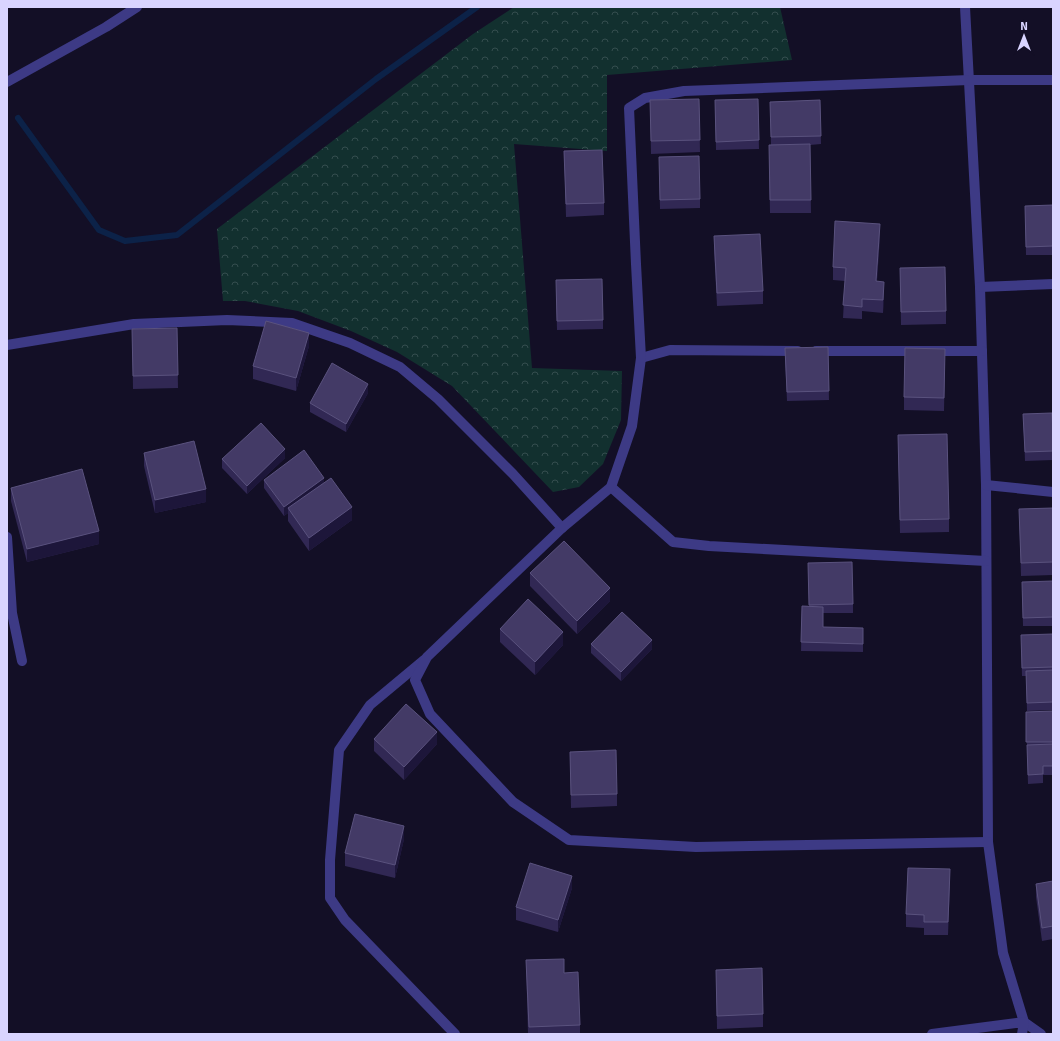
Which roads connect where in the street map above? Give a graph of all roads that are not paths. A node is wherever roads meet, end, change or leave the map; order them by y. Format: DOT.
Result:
graph roads {
  1 [pos="137,7"];
  2 [pos="965,7"];
  3 [pos="969,80"];
  4 [pos="1053,80"];
  5 [pos="7,82"];
  6 [pos="1053,284"];
  7 [pos="980,287"];
  8 [pos="7,345"];
  9 [pos="982,351"];
  10 [pos="641,358"];
  11 [pos="986,485"];
  12 [pos="611,487"];
  13 [pos="1053,492"];
  14 [pos="562,528"];
  15 [pos="7,537"];
  16 [pos="986,561"];
  17 [pos="427,657"];
  18 [pos="22,660"];
  19 [pos="988,842"];
  20 [pos="1024,1022"];
  21 [pos="455,1034"];
  22 [pos="932,1034"];
  23 [pos="1022,1034"];
  24 [pos="1041,1034"];
  1 -- 5 [label="street"];
  2 -- 3 [label="street"];
  3 -- 4 [label="street"];
  3 -- 7 [label="street"];
  3 -- 10 [label="street"];
  6 -- 7 [label="street"];
  7 -- 9 [label="street"];
  8 -- 14 [label="street"];
  9 -- 10 [label="street"];
  9 -- 11 [label="street"];
  10 -- 12 [label="street"];
  11 -- 13 [label="street"];
  11 -- 16 [label="street"];
  12 -- 14 [label="street"];
  12 -- 16 [label="street"];
  14 -- 17 [label="street"];
  15 -- 18 [label="street"];
  16 -- 19 [label="street"];
  17 -- 19 [label="street"];
  17 -- 21 [label="street"];
  19 -- 20 [label="street"];
  20 -- 22 [label="street"];
  20 -- 23 [label="street"];
  20 -- 24 [label="street"];
}
